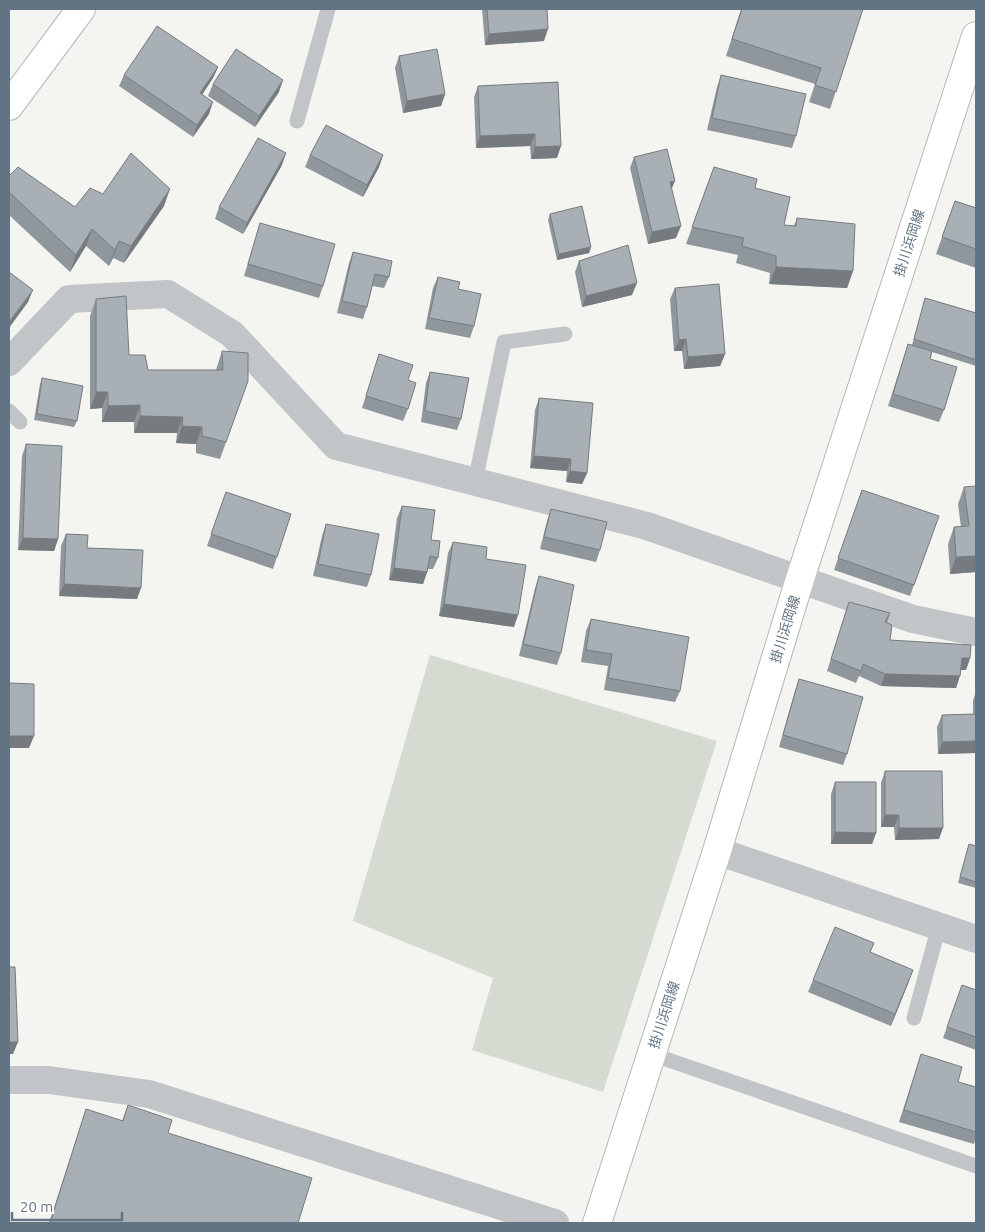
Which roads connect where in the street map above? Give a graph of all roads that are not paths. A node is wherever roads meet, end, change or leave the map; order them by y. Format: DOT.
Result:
graph roads {
  1 [pos="81,9"];
  2 [pos="328,9"];
  3 [pos="976,36"];
  4 [pos="9,106"];
  5 [pos="297,121"];
  6 [pos="565,334"];
  7 [pos="9,362"];
  8 [pos="9,411"];
  9 [pos="20,422"];
  10 [pos="475,482"];
  11 [pos="800,579"];
  12 [pos="976,632"];
  13 [pos="717,851"];
  14 [pos="939,926"];
  15 [pos="976,938"];
  16 [pos="914,1018"];
  17 [pos="651,1054"];
  18 [pos="9,1080"];
  19 [pos="976,1166"];
  20 [pos="554,1223"];
  21 [pos="597,1223"];
  1 -- 4 [label="main road"];
  2 -- 5 [label="lane"];
  3 -- 11 [label="main road, 掛川浜岡線"];
  6 -- 10 [label="lane"];
  7 -- 10 [label="street"];
  8 -- 9 [label="lane"];
  10 -- 11 [label="street"];
  11 -- 12 [label="street"];
  11 -- 13 [label="main road, 掛川浜岡線"];
  13 -- 14 [label="street"];
  13 -- 17 [label="main road, 掛川浜岡線"];
  14 -- 15 [label="street"];
  14 -- 16 [label="lane"];
  17 -- 19 [label="lane"];
  17 -- 21 [label="main road, 掛川浜岡線"];
  18 -- 20 [label="street"];
}
